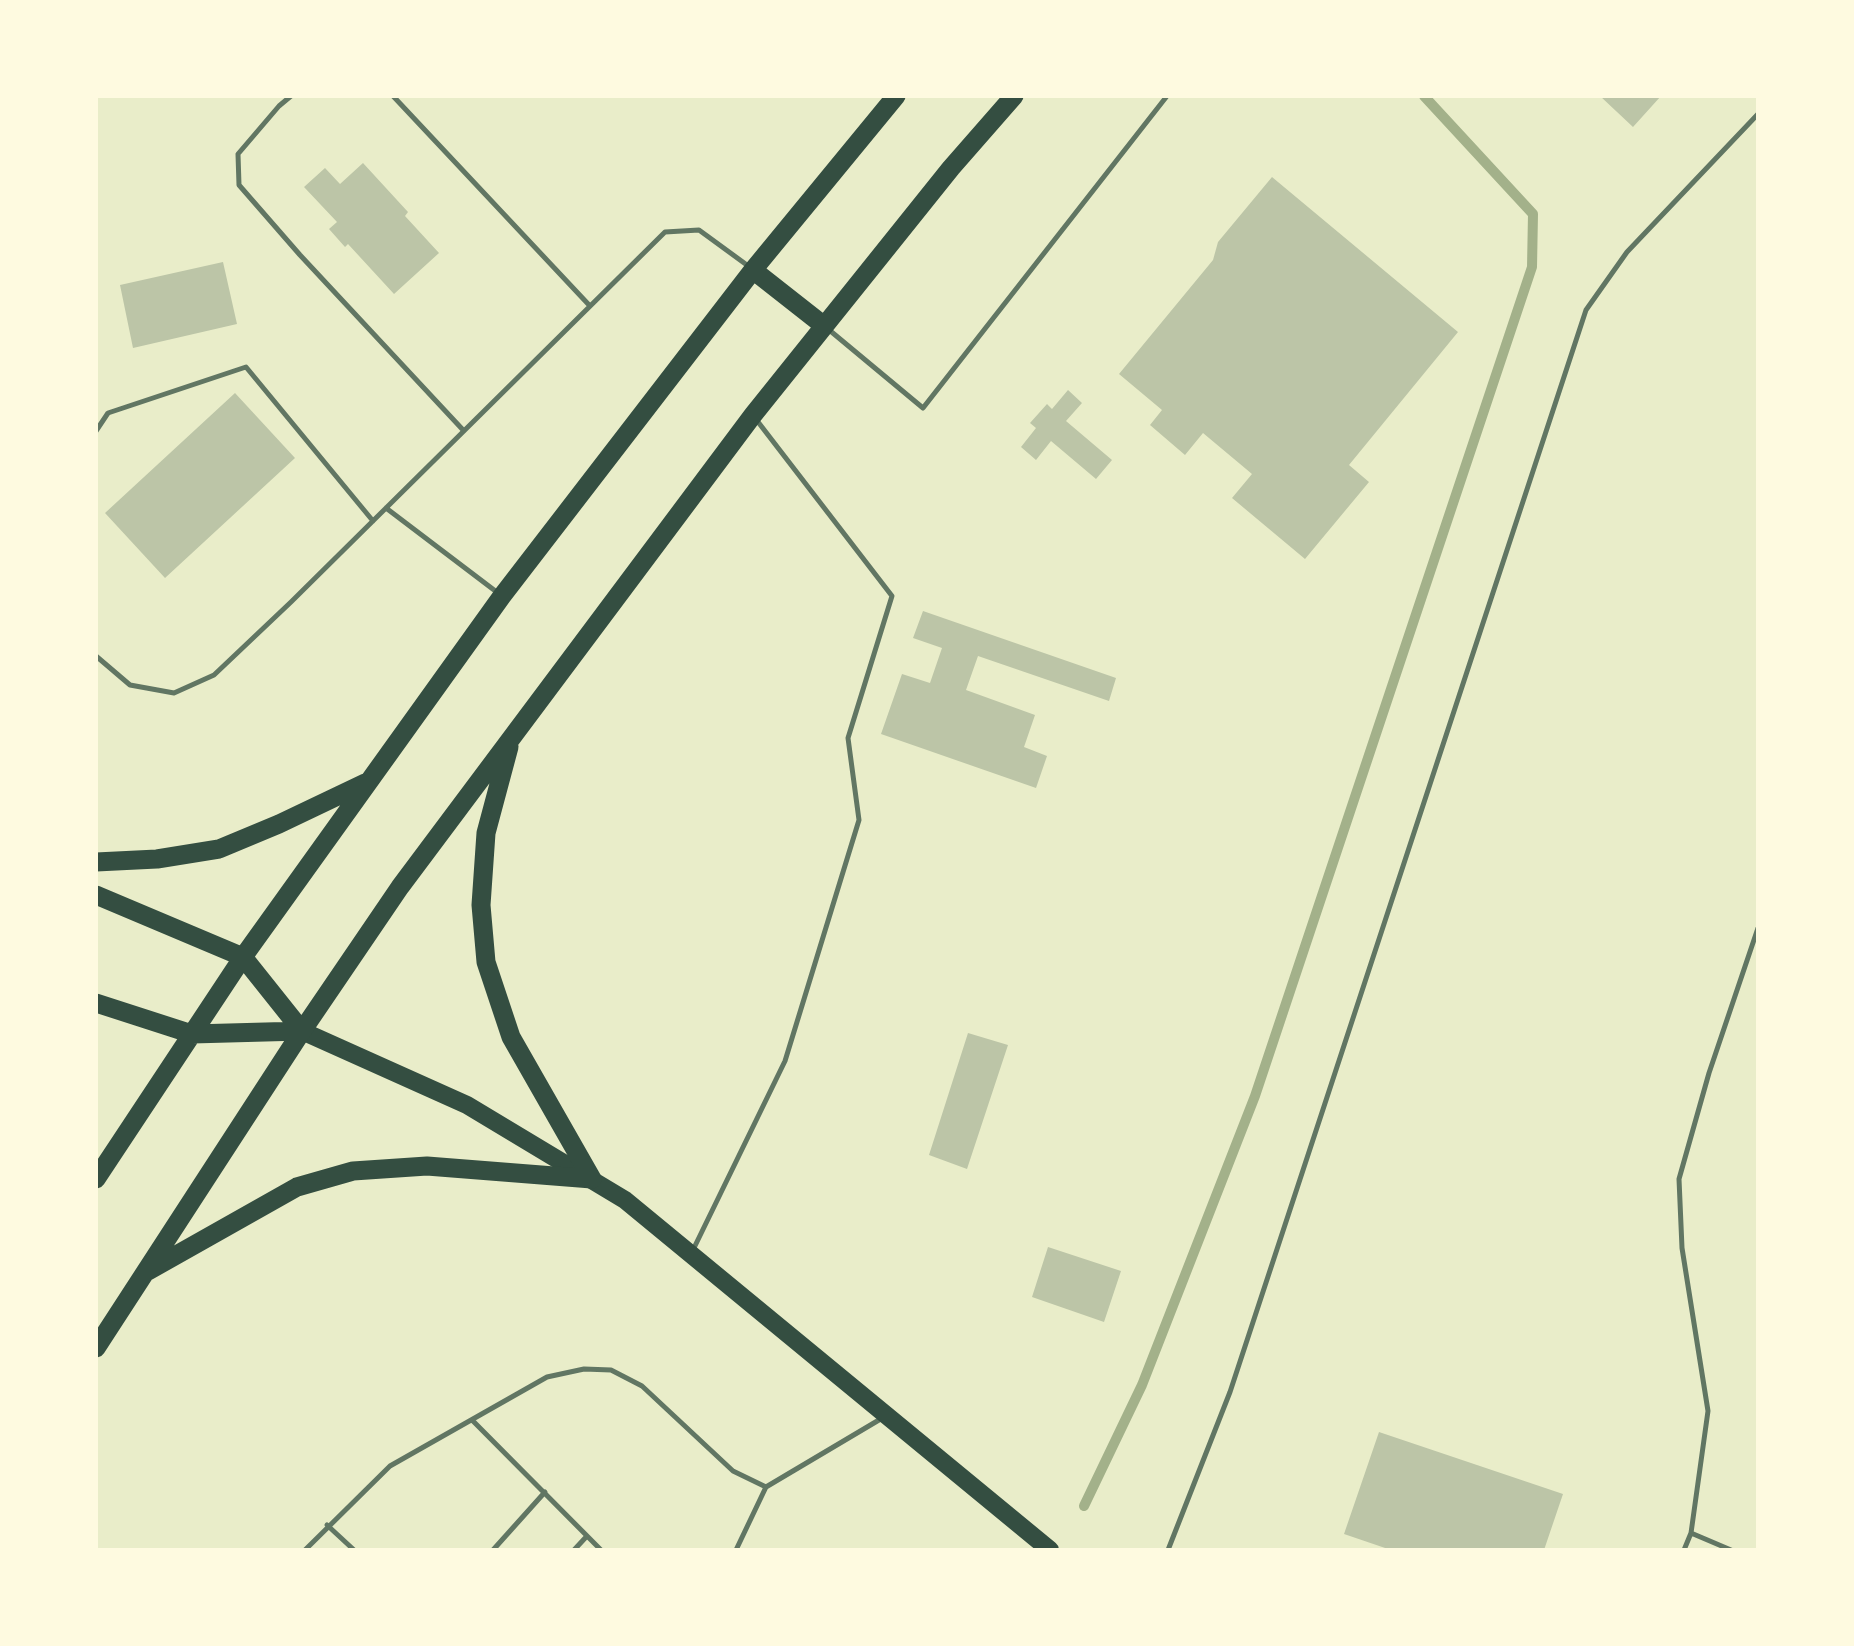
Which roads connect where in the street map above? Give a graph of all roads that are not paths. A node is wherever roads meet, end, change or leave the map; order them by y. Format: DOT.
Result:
graph roads {
  1 [pos="291,96"];
  2 [pos="393,96"];
  3 [pos="897,96"];
  4 [pos="1014,96"];
  5 [pos="1167,96"];
  6 [pos="1758,114"];
  7 [pos="753,270"];
  8 [pos="590,306"];
  9 [pos="823,325"];
  10 [pos="753,415"];
  11 [pos="96,431"];
  12 [pos="464,431"];
  13 [pos="386,508"];
  14 [pos="373,521"];
  15 [pos="502,596"];
  16 [pos="96,656"];
  17 [pos="512,736"];
  18 [pos="366,783"];
  19 [pos="96,862"];
  20 [pos="96,895"];
  21 [pos="1758,929"];
  22 [pos="243,957"];
  23 [pos="96,1003"];
  24 [pos="302,1031"];
  25 [pos="192,1034"];
  26 [pos="592,1179"];
  27 [pos="96,1180"];
  28 [pos="691,1255"];
  29 [pos="143,1274"];
  30 [pos="96,1348"];
  31 [pos="886,1416"];
  32 [pos="472,1419"];
  33 [pos="766,1486"];
  34 [pos="545,1492"];
  35 [pos="327,1525"];
  36 [pos="1691,1532"];
  37 [pos="587,1536"];
  38 [pos="304,1550"];
  39 [pos="354,1550"];
  40 [pos="493,1550"];
  41 [pos="574,1550"];
  42 [pos="601,1550"];
  43 [pos="736,1550"];
  44 [pos="1049,1550"];
  45 [pos="1168,1550"];
  46 [pos="1685,1550"];
  47 [pos="1731,1550"];
  1 -- 12 [label="lane"];
  2 -- 8 [label="lane"];
  3 -- 7 [label="highway"];
  4 -- 9 [label="highway"];
  5 -- 9 [label="lane"];
  6 -- 45 [label="lane"];
  7 -- 8 [label="lane"];
  7 -- 9 [label="highway"];
  7 -- 15 [label="highway"];
  8 -- 12 [label="lane"];
  9 -- 10 [label="highway"];
  10 -- 17 [label="highway"];
  10 -- 28 [label="lane"];
  11 -- 14 [label="lane"];
  12 -- 13 [label="lane"];
  13 -- 14 [label="lane"];
  13 -- 15 [label="lane"];
  14 -- 16 [label="lane"];
  15 -- 18 [label="highway"];
  17 -- 24 [label="highway"];
  17 -- 26 [label="highway"];
  18 -- 19 [label="highway"];
  18 -- 22 [label="highway"];
  20 -- 22 [label="highway"];
  21 -- 36 [label="lane"];
  22 -- 24 [label="highway"];
  22 -- 25 [label="highway"];
  23 -- 25 [label="highway"];
  24 -- 25 [label="highway"];
  24 -- 26 [label="main road"];
  24 -- 29 [label="highway"];
  25 -- 27 [label="highway"];
  26 -- 28 [label="main road"];
  26 -- 29 [label="highway"];
  28 -- 31 [label="main road"];
  29 -- 30 [label="highway"];
  31 -- 33 [label="lane"];
  31 -- 44 [label="main road"];
  32 -- 33 [label="lane"];
  32 -- 34 [label="lane"];
  32 -- 35 [label="lane"];
  33 -- 43 [label="lane"];
  34 -- 37 [label="lane"];
  34 -- 40 [label="lane"];
  35 -- 38 [label="lane"];
  35 -- 39 [label="lane"];
  36 -- 46 [label="lane"];
  36 -- 47 [label="lane"];
  37 -- 41 [label="lane"];
  37 -- 42 [label="lane"];
}
